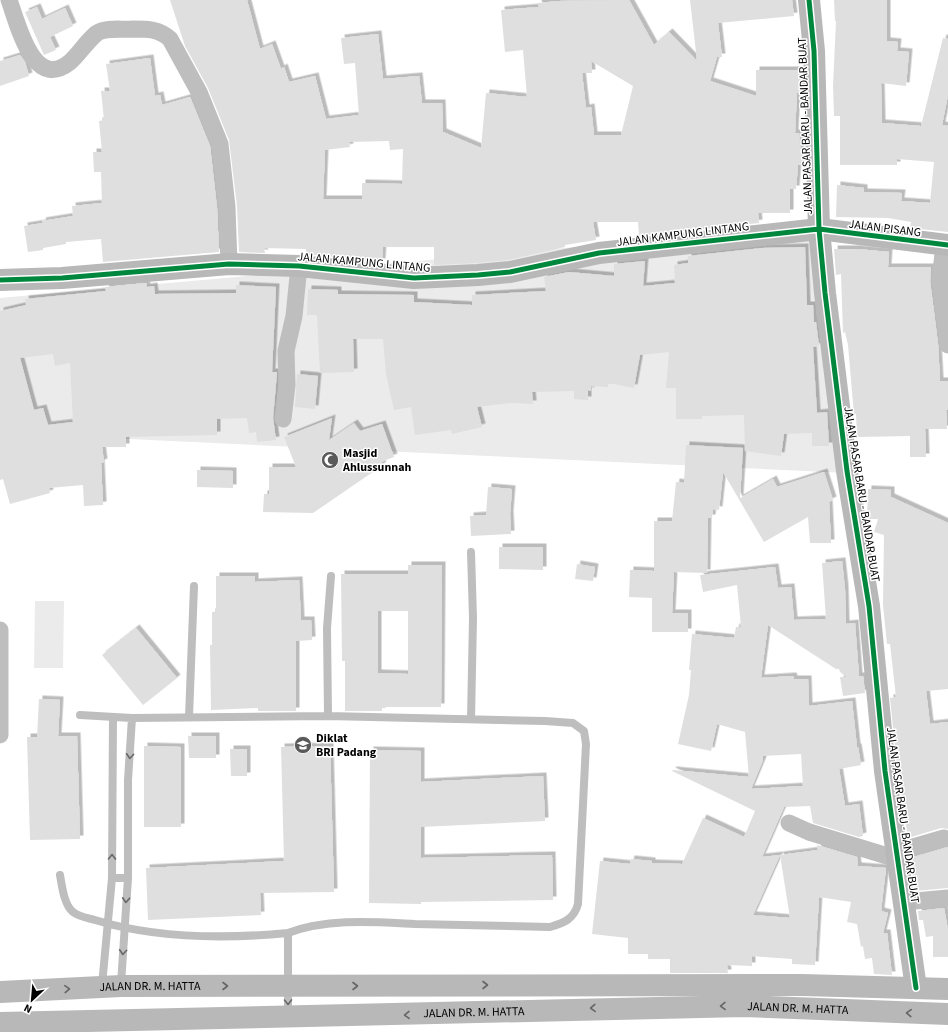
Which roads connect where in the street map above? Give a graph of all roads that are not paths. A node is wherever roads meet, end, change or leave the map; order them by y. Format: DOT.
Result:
graph roads {
  1 [pos="9,0"];
  2 [pos="809,0"];
  3 [pos="819,229"];
  4 [pos="946,245"];
  5 [pos="229,264"];
  6 [pos="299,266"];
  7 [pos="0,280"];
  8 [pos="948,345"];
  9 [pos="283,419"];
  10 [pos="471,552"];
  11 [pos="331,576"];
  12 [pos="194,586"];
  13 [pos="0,630"];
  14 [pos="0,654"];
  15 [pos="80,715"];
  16 [pos="328,716"];
  17 [pos="113,717"];
  18 [pos="189,717"];
  19 [pos="132,718"];
  20 [pos="471,719"];
  21 [pos="0,735"];
  22 [pos="789,823"];
  23 [pos="944,838"];
  24 [pos="897,855"];
  25 [pos="60,875"];
  26 [pos="112,878"];
  27 [pos="128,878"];
  28 [pos="948,898"];
  29 [pos="904,902"];
  30 [pos="108,924"];
  31 [pos="125,928"];
  32 [pos="288,933"];
  33 [pos="637,985"];
  34 [pos="111,987"];
  35 [pos="288,987"];
  36 [pos="916,988"];
  37 [pos="948,989"];
  38 [pos="0,992"];
  39 [pos="637,1007"];
  40 [pos="948,1014"];
  41 [pos="288,1017"];
  42 [pos="0,1023"];
  43 [pos="80,1027"];
  1 -- 5 [label="street"];
  2 -- 3 [label="street, JALAN PASAR BARU - BANDAR BUAT"];
  3 -- 4 [label="street, JALAN PISANG"];
  3 -- 6 [label="street, JALAN KAMPUNG LINTANG"];
  3 -- 24 [label="street, JALAN PASAR BARU - BANDAR BUAT"];
  4 -- 8 [label="street"];
  5 -- 6 [label="street, JALAN KAMPUNG LINTANG"];
  5 -- 7 [label="street, JALAN KAMPUNG LINTANG"];
  6 -- 9 [label="street"];
  10 -- 20 [label="lane"];
  11 -- 16 [label="lane"];
  12 -- 18 [label="lane"];
  13 -- 14 [label="street"];
  14 -- 21 [label="street"];
  15 -- 17 [label="lane"];
  16 -- 18 [label="lane"];
  16 -- 20 [label="lane"];
  17 -- 19 [label="lane"];
  26 -- 17 [label="lane, one-way"];
  18 -- 19 [label="lane"];
  19 -- 27 [label="lane, one-way"];
  20 -- 32 [label="lane"];
  22 -- 24 [label="street"];
  23 -- 24 [label="street"];
  24 -- 29 [label="street, JALAN PASAR BARU - BANDAR BUAT"];
  25 -- 30 [label="lane"];
  26 -- 27 [label="lane"];
  26 -- 30 [label="lane"];
  27 -- 31 [label="lane, one-way"];
  28 -- 29 [label="street"];
  29 -- 36 [label="street, JALAN PASAR BARU - BANDAR BUAT"];
  30 -- 31 [label="lane"];
  30 -- 34 [label="lane"];
  31 -- 32 [label="lane"];
  31 -- 34 [label="lane, one-way"];
  32 -- 35 [label="lane"];
  35 -- 33 [label="street, JALAN DR. M. HATTA, one-way"];
  33 -- 36 [label="street, JALAN DR. M. HATTA"];
  33 -- 39 [label="street"];
  34 -- 35 [label="street, JALAN DR. M. HATTA, one-way"];
  38 -- 34 [label="street, JALAN DR. M. HATTA, one-way"];
  35 -- 41 [label="lane, one-way"];
  36 -- 37 [label="street, JALAN DR. M. HATTA"];
  40 -- 39 [label="street, JALAN DR. M. HATTA, one-way"];
  39 -- 41 [label="street, JALAN DR. M. HATTA, one-way"];
  41 -- 43 [label="street, JALAN DR. M. HATTA"];
  42 -- 43 [label="street, JALAN DR. M. HATTA"];
}
